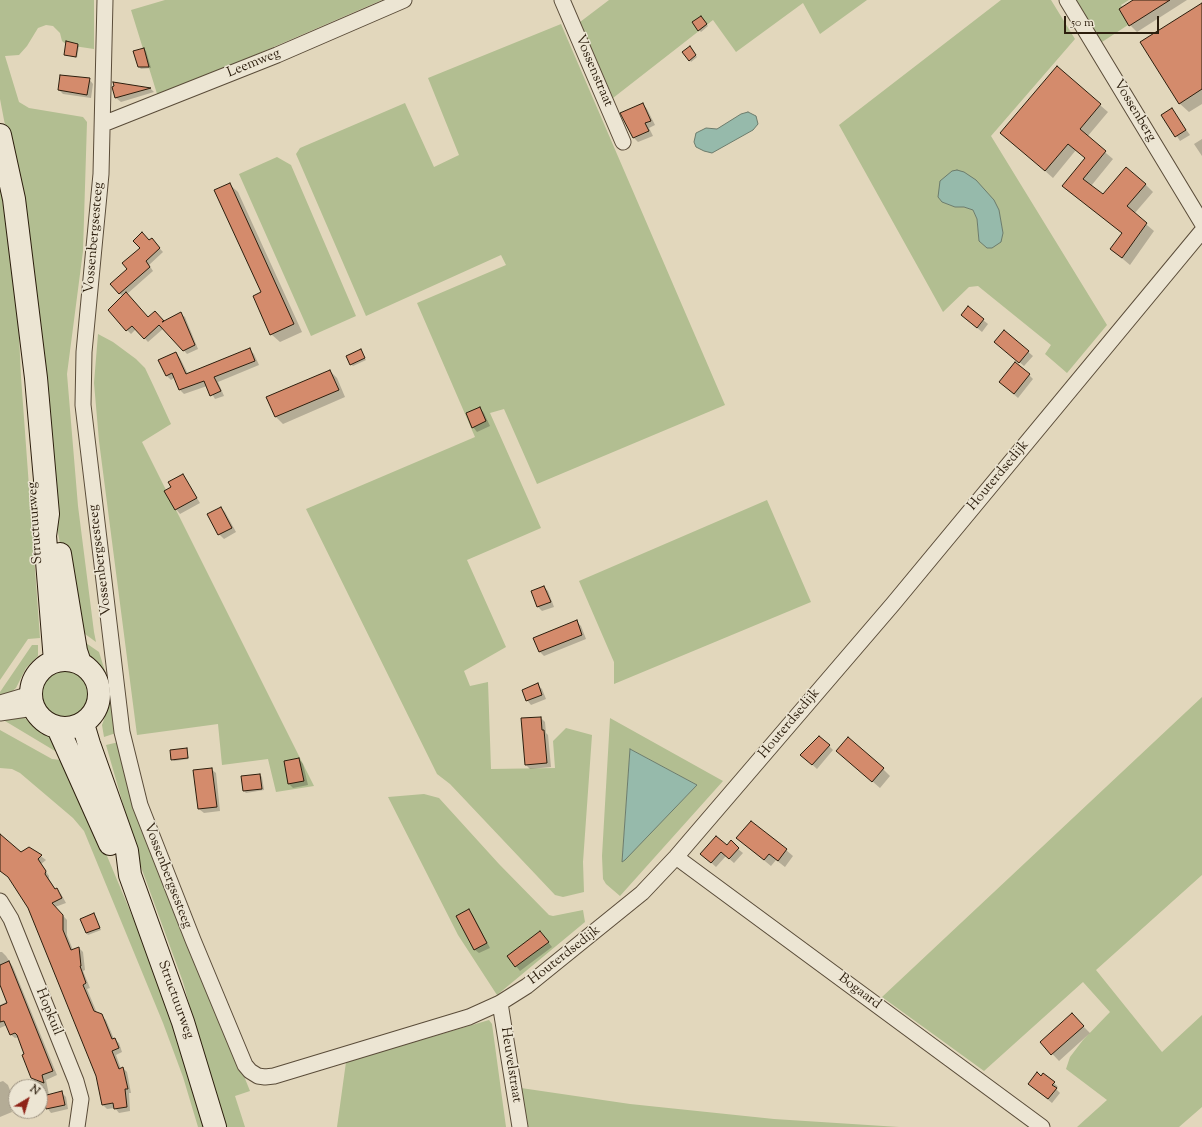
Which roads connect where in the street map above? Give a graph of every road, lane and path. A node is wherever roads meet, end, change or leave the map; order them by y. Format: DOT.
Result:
graph roads {
  1 [pos="105,0"];
  2 [pos="404,0"];
  3 [pos="562,0"];
  4 [pos="1067,0"];
  5 [pos="103,124"];
  6 [pos="0,135"];
  7 [pos="623,142"];
  8 [pos="1202,222"];
  9 [pos="1202,231"];
  10 [pos="36,378"];
  11 [pos="48,514"];
  12 [pos="80,663"];
  13 [pos="48,665"];
  14 [pos="32,701"];
  15 [pos="0,703"];
  16 [pos="0,713"];
  17 [pos="88,719"];
  18 [pos="58,728"];
  19 [pos="676,857"];
  20 [pos="130,875"];
  21 [pos="0,900"];
  22 [pos="500,1003"];
  23 [pos="274,1076"];
  24 [pos="77,1127"];
  25 [pos="216,1127"];
  26 [pos="520,1127"];
  27 [pos="1042,1127"];
  1 -- 5 [label="street, Vossenbergsesteeg"];
  2 -- 5 [label="street, Leemweg"];
  3 -- 7 [label="street, Vossenstraat"];
  4 -- 8 [label="street, Vossenberg"];
  5 -- 23 [label="street, Vossenbergsesteeg"];
  6 -- 10 [label="main road, Structuurweg"];
  9 -- 19 [label="street, Houterdsedijk"];
  10 -- 11 [label="main road, Structuurweg"];
  10 -- 13 [label="main road, Structuurweg"];
  11 -- 12 [label="main road, Structuurweg"];
  11 -- 13 [label="main road, Structuurweg"];
  12 -- 13 [label="main road"];
  12 -- 17 [label="main road"];
  13 -- 14 [label="main road"];
  14 -- 15 [label="street"];
  14 -- 16 [label="street"];
  14 -- 18 [label="main road"];
  17 -- 18 [label="main road"];
  17 -- 20 [label="main road, Structuurweg"];
  18 -- 20 [label="main road, Structuurweg"];
  19 -- 22 [label="street, Houterdsedijk"];
  19 -- 27 [label="street, Bogaard"];
  20 -- 25 [label="main road, Structuurweg"];
  21 -- 24 [label="street, Hopkuil"];
  22 -- 23 [label="street, Houterdsedijk"];
  22 -- 26 [label="street, Heuvelstraat"];
}
